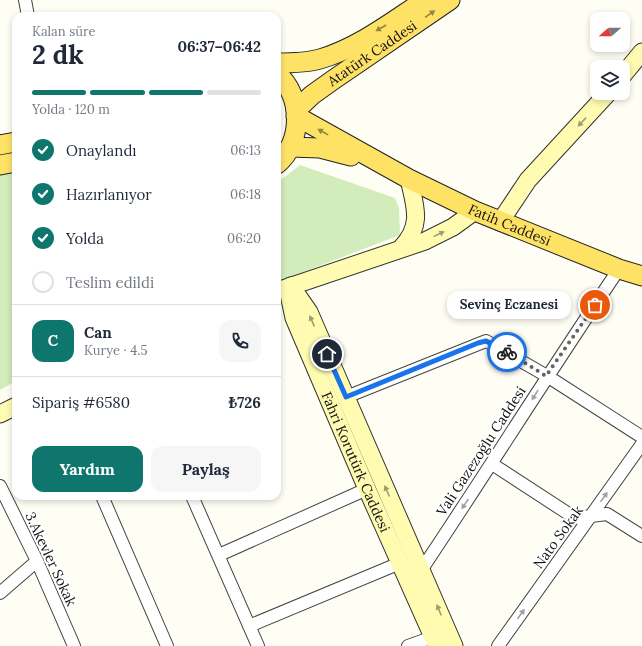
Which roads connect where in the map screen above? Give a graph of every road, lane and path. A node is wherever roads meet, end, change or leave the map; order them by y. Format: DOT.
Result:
graph roads {
  1 [pos="25,0"];
  2 [pos="425,0"];
  3 [pos="450,0"];
  4 [pos="27,12"];
  5 [pos="642,52"];
  6 [pos="281,63"];
  7 [pos="630,67"];
  8 [pos="281,79"];
  9 [pos="602,100"];
  10 [pos="296,113"];
  11 [pos="12,143"];
  12 [pos="0,145"];
  13 [pos="290,147"];
  14 [pos="281,159"];
  15 [pos="12,163"];
  16 [pos="381,164"];
  17 [pos="0,165"];
  18 [pos="409,179"];
  19 [pos="475,211"];
  20 [pos="500,222"];
  21 [pos="402,247"];
  22 [pos="619,269"];
  23 [pos="642,276"];
  24 [pos="284,288"];
  25 [pos="546,376"];
  26 [pos="346,397"];
  27 [pos="12,408"];
  28 [pos="0,414"];
  29 [pos="642,437"];
  30 [pos="642,444"];
  31 [pos="492,464"];
  32 [pos="0,486"];
  33 [pos="367,489"];
  34 [pos="104,500"];
  35 [pos="194,500"];
  36 [pos="592,516"];
  37 [pos="642,536"];
  38 [pos="219,555"];
  39 [pos="37,561"];
  40 [pos="400,563"];
  41 [pos="422,569"];
  42 [pos="0,593"];
  43 [pos="249,626"];
  44 [pos="435,641"];
  45 [pos="74,646"];
  46 [pos="167,646"];
  47 [pos="258,646"];
  48 [pos="408,646"];
  49 [pos="454,646"];
  50 [pos="498,646"];
  1 -- 4 [label="street"];
  2 -- 6 [label="main road, Atatürk Caddesi, one-way"];
  10 -- 3 [label="main road, Atatürk Caddesi, one-way"];
  5 -- 7 [label="street"];
  8 -- 10 [label="main road"];
  9 -- 20 [label="street, one-way"];
  10 -- 13 [label="main road"];
  16 -- 10 [label="main road, Fatih Caddesi, one-way"];
  11 -- 12 [label="main road"];
  13 -- 14 [label="main road"];
  13 -- 16 [label="main road, Fatih Caddesi"];
  15 -- 17 [label="main road"];
  16 -- 18 [label="main road, Fatih Caddesi"];
  18 -- 19 [label="main road, Fatih Caddesi"];
  18 -- 21 [label="street"];
  19 -- 20 [label="main road, Fatih Caddesi"];
  21 -- 19 [label="street, one-way"];
  20 -- 22 [label="main road, Fatih Caddesi"];
  21 -- 24 [label="street"];
  22 -- 23 [label="main road, Fatih Caddesi"];
  22 -- 25 [label="street, Vali Gazezoğlu Caddesi"];
  26 -- 24 [label="street, Fahri Korutürk Caddesi, one-way"];
  24 -- 33 [label="street, Fahri Korutürk Caddesi"];
  25 -- 26 [label="street"];
  25 -- 29 [label="street"];
  25 -- 31 [label="street, Vali Gazezoğlu Caddesi, one-way"];
  41 -- 26 [label="street, Fahri Korutürk Caddesi, one-way"];
  27 -- 28 [label="street"];
  36 -- 30 [label="street, Nato Sokak, one-way"];
  31 -- 36 [label="street"];
  31 -- 41 [label="street, Vali Gazezoğlu Caddesi, one-way"];
  32 -- 39 [label="street, 3.Akevler Sokak"];
  33 -- 38 [label="street"];
  33 -- 40 [label="street, Fahri Korutürk Caddesi"];
  34 -- 46 [label="street"];
  35 -- 38 [label="street"];
  36 -- 37 [label="street"];
  50 -- 36 [label="street, Nato Sokak, one-way"];
  38 -- 43 [label="street"];
  39 -- 42 [label="street"];
  39 -- 45 [label="street, 3.Akevler Sokak"];
  40 -- 43 [label="street"];
  40 -- 44 [label="street, Fahri Korutürk Caddesi"];
  49 -- 41 [label="street, Fahri Korutürk Caddesi, one-way"];
  43 -- 47 [label="street"];
  44 -- 48 [label="street"];
}
